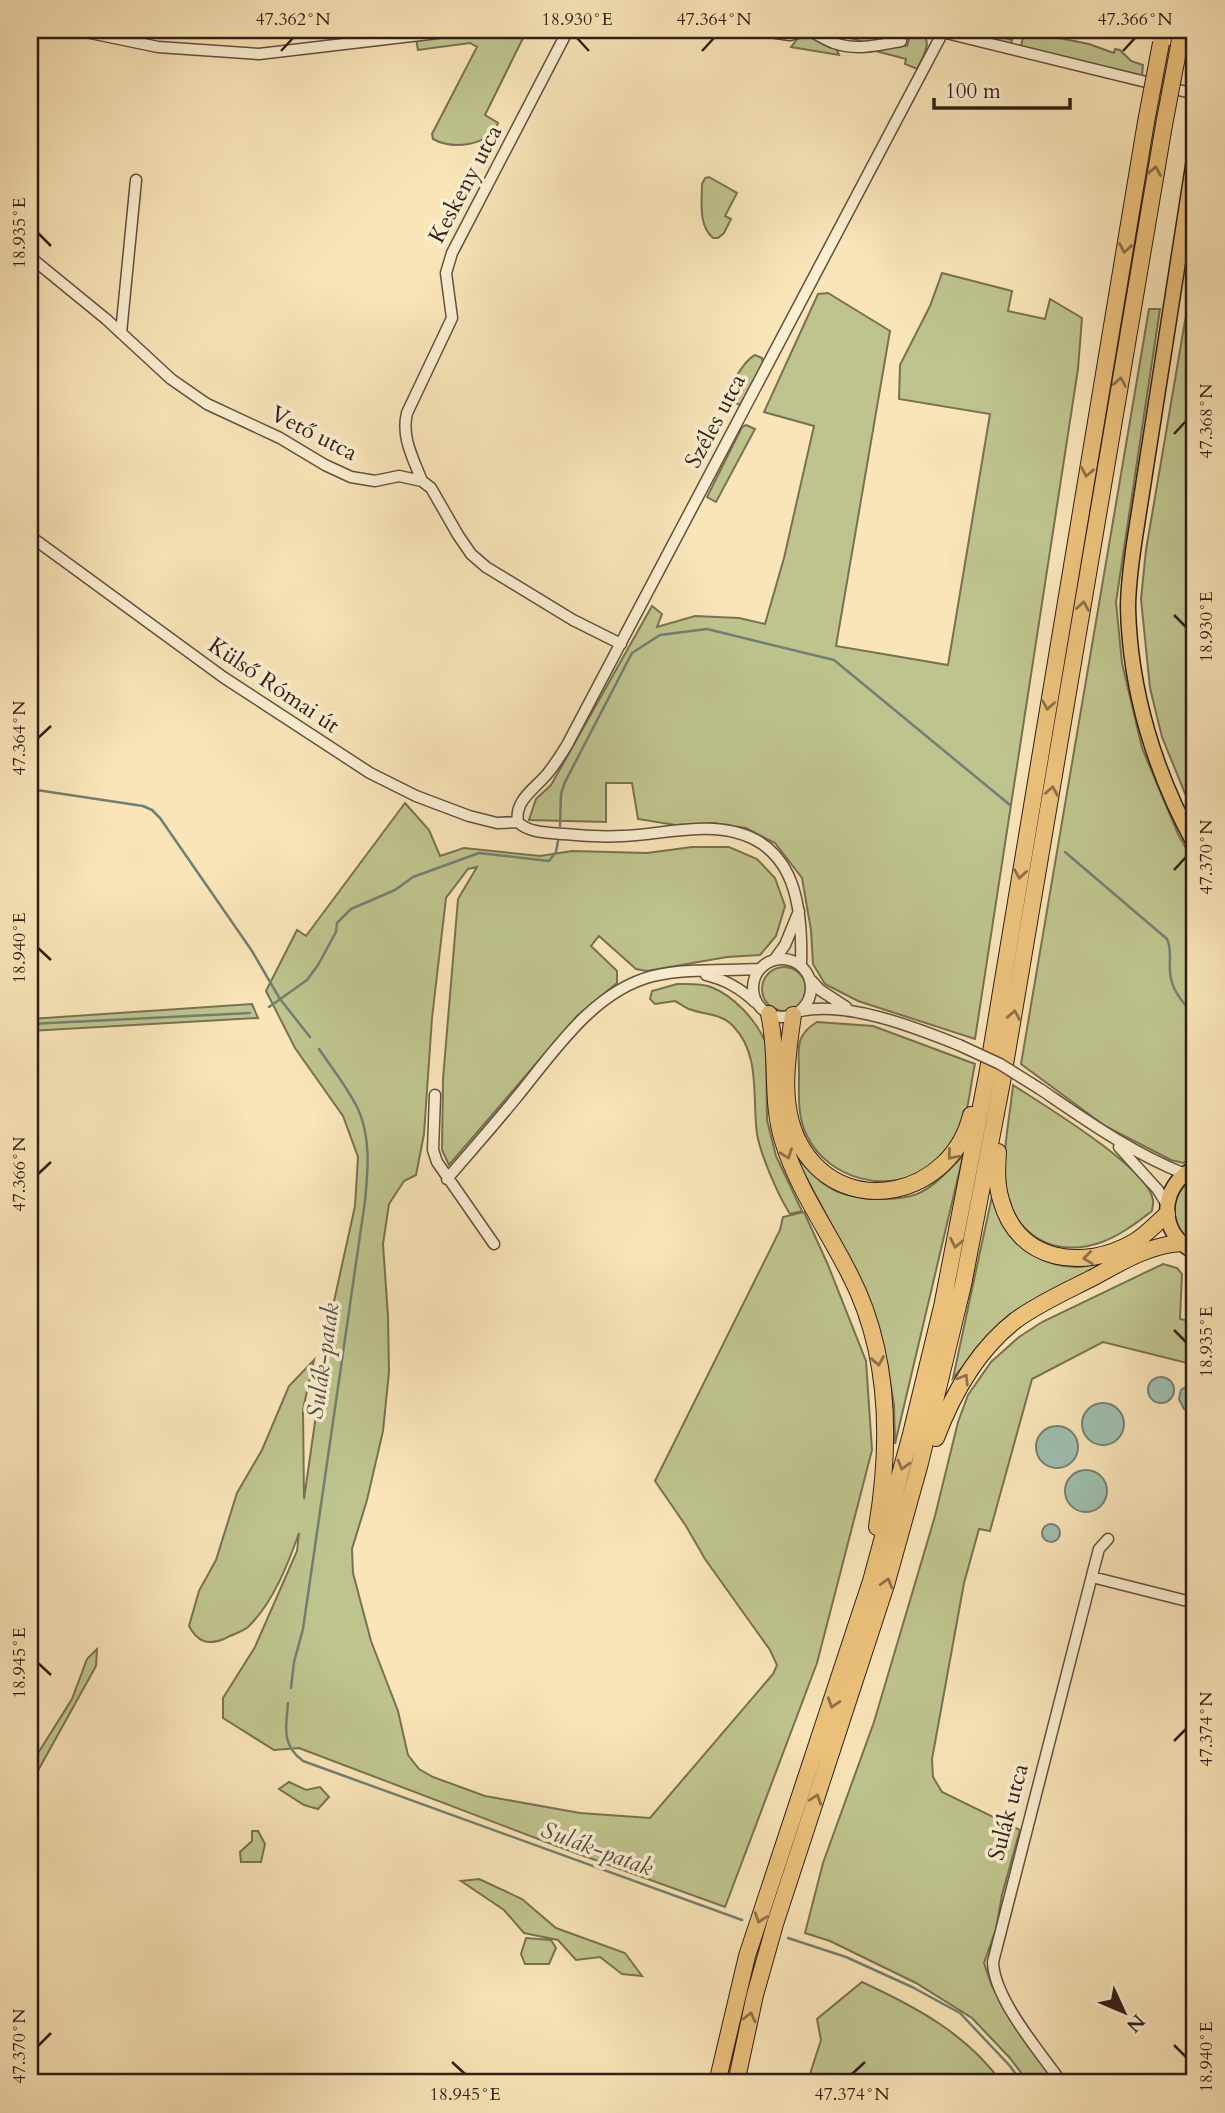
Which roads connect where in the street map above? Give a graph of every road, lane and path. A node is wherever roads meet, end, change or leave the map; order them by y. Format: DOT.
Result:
graph roads {
  1 [pos="76,30"];
  2 [pos="463,30"];
  3 [pos="568,30"];
  4 [pos="756,30"];
  5 [pos="1181,30"];
  6 [pos="809,31"];
  7 [pos="938,31"];
  8 [pos="1163,37"];
  9 [pos="901,41"];
  10 [pos="1195,94"];
  11 [pos="1195,153"];
  12 [pos="136,180"];
  13 [pos="30,257"];
  14 [pos="121,333"];
  15 [pos="422,481"];
  16 [pos="30,536"];
  17 [pos="621,644"];
  18 [pos="518,822"];
  19 [pos="1195,845"];
  20 [pos="799,911"];
  21 [pos="775,959"];
  22 [pos="801,964"];
  23 [pos="759,969"];
  24 [pos="693,972"];
  25 [pos="811,979"];
  26 [pos="757,1003"];
  27 [pos="852,1010"];
  28 [pos="796,1013"];
  29 [pos="769,1014"];
  30 [pos="988,1070"];
  31 [pos="1002,1082"];
  32 [pos="435,1095"];
  33 [pos="1104,1133"];
  34 [pos="1190,1171"];
  35 [pos="447,1179"];
  36 [pos="1167,1210"];
  37 [pos="1181,1243"];
  38 [pos="494,1244"];
  39 [pos="1195,1252"];
  40 [pos="901,1533"];
  41 [pos="1108,1539"];
  42 [pos="1091,1577"];
  43 [pos="1195,1603"];
  44 [pos="854,1638"];
  45 [pos="717,2083"];
  46 [pos="736,2083"];
  47 [pos="1062,2083"];
  1 -- 2 [label="street"];
  3 -- 15 [label="street, Keskeny utca"];
  4 -- 6 [label="street"];
  31 -- 5 [label="highway, one-way, bridge"];
  6 -- 9 [label="street"];
  7 -- 10 [label="street"];
  7 -- 17 [label="street, Széles utca"];
  8 -- 30 [label="highway, one-way, bridge"];
  11 -- 19 [label="main road"];
  12 -- 14 [label="street"];
  13 -- 14 [label="street, Vető utca"];
  14 -- 15 [label="street, Vető utca"];
  15 -- 17 [label="street"];
  16 -- 18 [label="street, Külső Római út"];
  17 -- 18 [label="street, Széles utca"];
  18 -- 20 [label="street, Külső Római út"];
  20 -- 21 [label="street"];
  20 -- 22 [label="street, Külső Római út"];
  21 -- 22 [label="street"];
  21 -- 23 [label="street"];
  22 -- 25 [label="street"];
  23 -- 24 [label="street"];
  23 -- 26 [label="street"];
  24 -- 26 [label="street"];
  24 -- 35 [label="street"];
  25 -- 27 [label="street"];
  25 -- 28 [label="street"];
  26 -- 29 [label="street"];
  27 -- 28 [label="street"];
  27 -- 33 [label="street, bridge"];
  28 -- 29 [label="street"];
  30 -- 28 [label="highway, one-way"];
  29 -- 44 [label="highway, one-way"];
  30 -- 44 [label="highway, one-way"];
  36 -- 31 [label="highway, one-way"];
  31 -- 40 [label="highway"];
  32 -- 35 [label="street"];
  33 -- 34 [label="street"];
  33 -- 36 [label="street"];
  34 -- 36 [label="main road"];
  35 -- 38 [label="street"];
  36 -- 37 [label="main road"];
  37 -- 39 [label="main road"];
  40 -- 37 [label="highway, one-way"];
  46 -- 40 [label="highway, one-way"];
  41 -- 42 [label="street, Sulák utca"];
  42 -- 43 [label="street"];
  42 -- 47 [label="street, Sulák utca"];
  44 -- 45 [label="highway, one-way"];
}
